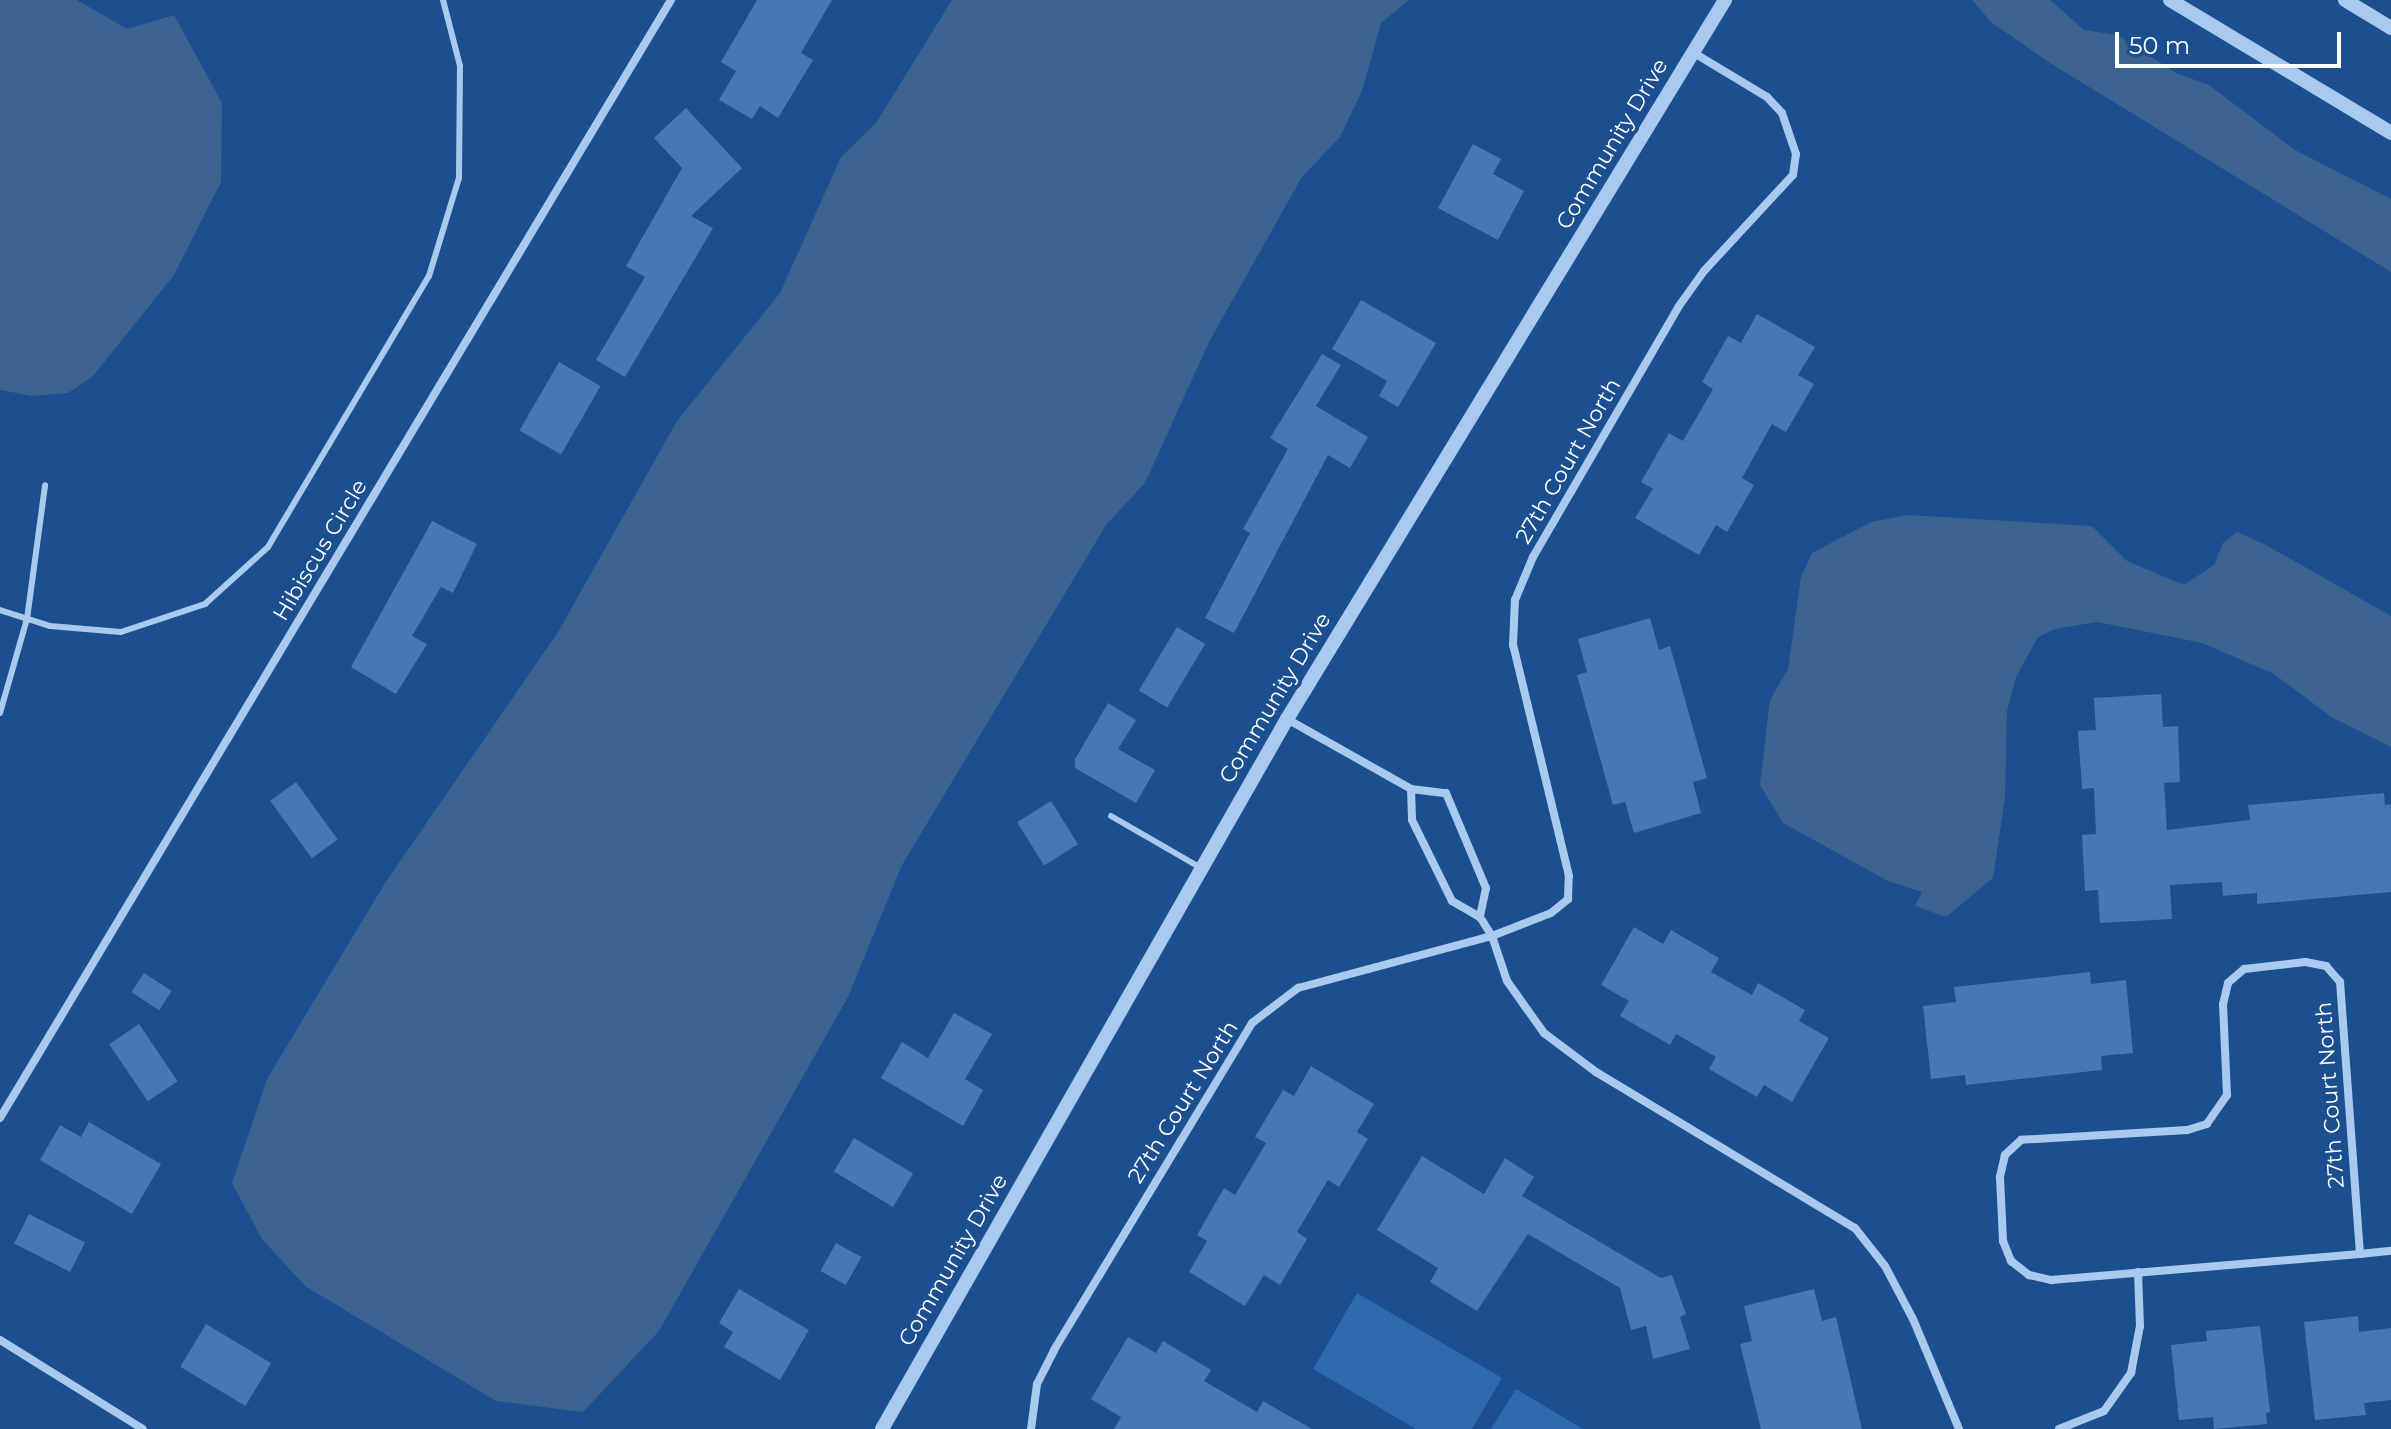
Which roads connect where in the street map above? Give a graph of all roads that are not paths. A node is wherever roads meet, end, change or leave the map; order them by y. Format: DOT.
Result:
graph roads {
  1 [pos="443,0"];
  2 [pos="671,0"];
  3 [pos="1725,0"];
  4 [pos="2170,0"];
  5 [pos="2345,0"];
  6 [pos="2391,28"];
  7 [pos="1694,53"];
  8 [pos="2391,133"];
  9 [pos="45,485"];
  10 [pos="0,610"];
  11 [pos="27,619"];
  12 [pos="0,713"];
  13 [pos="1287,719"];
  14 [pos="1411,789"];
  15 [pos="1111,816"];
  16 [pos="1201,868"];
  17 [pos="1480,917"];
  18 [pos="1492,936"];
  19 [pos="0,1118"];
  20 [pos="2391,1251"];
  21 [pos="2360,1254"];
  22 [pos="2138,1272"];
  23 [pos="0,1340"];
  24 [pos="143,1429"];
  25 [pos="882,1429"];
  26 [pos="1031,1429"];
  27 [pos="1959,1429"];
  28 [pos="2059,1429"];
  1 -- 11 [label="lane"];
  2 -- 19 [label="street, Hibiscus Circle"];
  3 -- 7 [label="street, Community Drive"];
  4 -- 8 [label="street"];
  5 -- 6 [label="street"];
  7 -- 13 [label="street, Community Drive"];
  7 -- 18 [label="street, 27th Court North"];
  9 -- 11 [label="lane"];
  10 -- 11 [label="lane"];
  11 -- 12 [label="lane"];
  13 -- 14 [label="street"];
  13 -- 16 [label="street, Community Drive"];
  14 -- 17 [label="street"];
  14 -- 17 [label="street"];
  15 -- 16 [label="lane"];
  16 -- 25 [label="street, Community Drive"];
  17 -- 18 [label="street"];
  18 -- 26 [label="street, 27th Court North"];
  18 -- 27 [label="street"];
  20 -- 21 [label="street, 27th Court North"];
  21 -- 22 [label="street, 27th Court North"];
  21 -- 22 [label="street, 27th Court North"];
  22 -- 28 [label="street"];
  23 -- 24 [label="street"];
}
